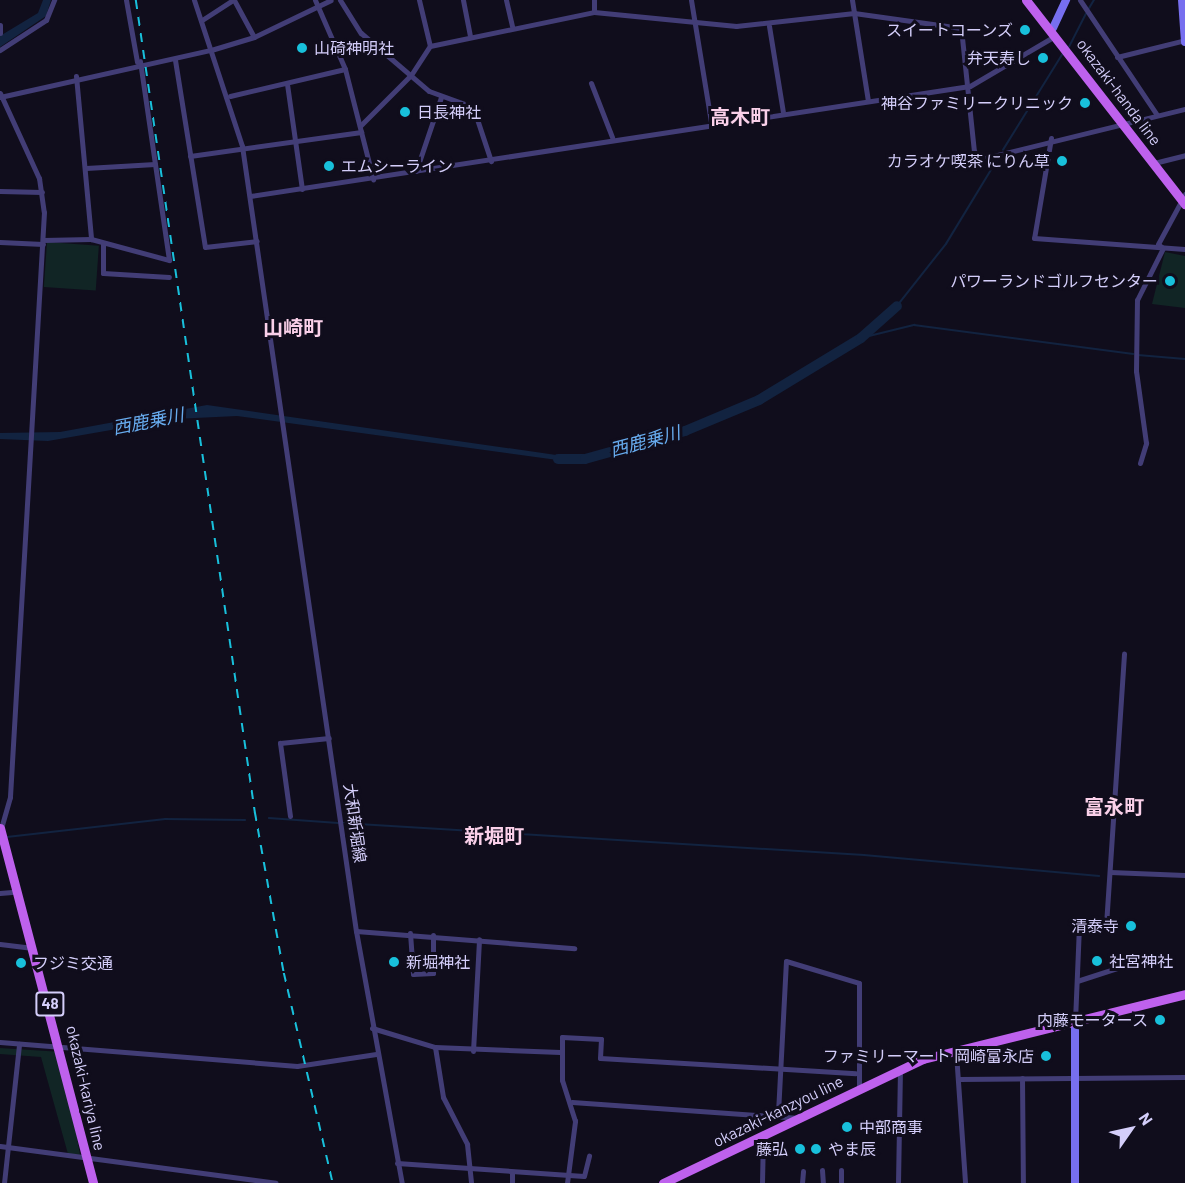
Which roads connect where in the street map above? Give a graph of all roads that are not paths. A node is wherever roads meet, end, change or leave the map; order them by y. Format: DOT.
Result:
graph roads {
  1 [pos="54,0"];
  2 [pos="126,0"];
  3 [pos="195,0"];
  4 [pos="234,0"];
  5 [pos="315,0"];
  6 [pos="331,0"];
  7 [pos="340,0"];
  8 [pos="419,0"];
  9 [pos="463,0"];
  10 [pos="506,0"];
  11 [pos="594,0"];
  12 [pos="691,0"];
  13 [pos="852,0"];
  14 [pos="1026,0"];
  15 [pos="1066,0"];
  16 [pos="1080,0"];
  17 [pos="1182,0"];
  18 [pos="319,9"];
  19 [pos="594,12"];
  20 [pos="854,13"];
  21 [pos="202,20"];
  22 [pos="695,23"];
  23 [pos="0,25"];
  24 [pos="769,26"];
  25 [pos="512,27"];
  26 [pos="1055,32"];
  27 [pos="0,33"];
  28 [pos="470,36"];
  29 [pos="254,37"];
  30 [pos="1185,41"];
  31 [pos="430,46"];
  32 [pos="0,50"];
  33 [pos="211,50"];
  34 [pos="1118,57"];
  35 [pos="175,60"];
  36 [pos="139,62"];
  37 [pos="345,69"];
  38 [pos="411,75"];
  39 [pos="75,76"];
  40 [pos="591,83"];
  41 [pos="287,84"];
  42 [pos="970,86"];
  43 [pos="0,95"];
  44 [pos="230,96"];
  45 [pos="441,96"];
  46 [pos="868,101"];
  47 [pos="1185,109"];
  48 [pos="783,112"];
  49 [pos="1157,115"];
  50 [pos="711,122"];
  51 [pos="1124,124"];
  52 [pos="360,129"];
  53 [pos="612,137"];
  54 [pos="1051,138"];
  55 [pos="296,141"];
  56 [pos="242,146"];
  57 [pos="1185,155"];
  58 [pos="190,156"];
  59 [pos="490,161"];
  60 [pos="1154,163"];
  61 [pos="155,164"];
  62 [pos="86,168"];
  63 [pos="416,171"];
  64 [pos="373,179"];
  65 [pos="302,189"];
  66 [pos="0,191"];
  67 [pos="42,192"];
  68 [pos="250,196"];
  69 [pos="1183,198"];
  70 [pos="91,239"];
  71 [pos="257,241"];
  72 [pos="0,242"];
  73 [pos="43,242"];
  74 [pos="104,243"];
  75 [pos="1158,244"];
  76 [pos="1185,249"];
  77 [pos="169,277"];
  78 [pos="1140,463"];
  79 [pos="1124,654"];
  80 [pos="329,738"];
  81 [pos="290,816"];
  82 [pos="0,829"];
  83 [pos="1110,872"];
  84 [pos="1185,875"];
  85 [pos="12,892"];
  86 [pos="0,893"];
  87 [pos="356,931"];
  88 [pos="410,933"];
  89 [pos="433,935"];
  90 [pos="479,939"];
  91 [pos="0,944"];
  92 [pos="34,948"];
  93 [pos="574,948"];
  94 [pos="1160,954"];
  95 [pos="1077,981"];
  96 [pos="1185,994"];
  97 [pos="1075,1023"];
  98 [pos="372,1028"];
  99 [pos="0,1042"];
  100 [pos="19,1044"];
  101 [pos="435,1047"];
  102 [pos="62,1049"];
  103 [pos="473,1051"];
  104 [pos="560,1052"];
  105 [pos="956,1053"];
  106 [pos="376,1054"];
  107 [pos="778,1070"];
  108 [pos="900,1070"];
  109 [pos="856,1073"];
  110 [pos="1185,1077"];
  111 [pos="1022,1078"];
  112 [pos="1076,1078"];
  113 [pos="958,1079"];
  114 [pos="859,1089"];
  115 [pos="572,1102"];
  116 [pos="778,1113"];
  117 [pos="800,1118"];
  118 [pos="764,1135"];
  119 [pos="0,1146"];
  120 [pos="8,1147"];
  121 [pos="86,1156"];
  122 [pos="589,1156"];
  123 [pos="397,1163"];
  124 [pos="822,1170"];
  125 [pos="841,1170"];
  126 [pos="471,1171"];
  127 [pos="803,1172"];
  128 [pos="512,1173"];
  129 [pos="566,1174"];
  130 [pos="4,1183"];
  131 [pos="93,1183"];
  132 [pos="276,1183"];
  133 [pos="402,1183"];
  134 [pos="471,1183"];
  135 [pos="512,1183"];
  136 [pos="567,1183"];
  137 [pos="663,1183"];
  138 [pos="762,1183"];
  139 [pos="802,1183"];
  140 [pos="823,1183"];
  141 [pos="841,1183"];
  142 [pos="898,1183"];
  143 [pos="965,1183"];
  144 [pos="1023,1183"];
  145 [pos="1075,1183"];
  1 -- 32 [label="street"];
  2 -- 36 [label="street"];
  3 -- 21 [label="street, 大和新堀線"];
  4 -- 21 [label="street"];
  4 -- 29 [label="street"];
  5 -- 18 [label="street"];
  6 -- 18 [label="street"];
  7 -- 38 [label="street"];
  8 -- 31 [label="street"];
  9 -- 28 [label="street"];
  10 -- 25 [label="street"];
  11 -- 19 [label="street"];
  12 -- 22 [label="street"];
  13 -- 20 [label="street"];
  14 -- 26 [label="main road, okazaki-handa line"];
  15 -- 26 [label="street"];
  16 -- 34 [label="street"];
  17 -- 30 [label="street"];
  18 -- 29 [label="street"];
  18 -- 37 [label="street"];
  19 -- 22 [label="street"];
  19 -- 25 [label="street"];
  20 -- 24 [label="street"];
  20 -- 42 [label="street"];
  20 -- 46 [label="street"];
  21 -- 33 [label="street, 大和新堀線"];
  22 -- 24 [label="street"];
  22 -- 50 [label="street"];
  23 -- 27 [label="street"];
  24 -- 48 [label="street"];
  25 -- 28 [label="street"];
  26 -- 42 [label="street"];
  26 -- 51 [label="main road, okazaki-handa line"];
  28 -- 31 [label="street"];
  29 -- 33 [label="street"];
  30 -- 34 [label="street"];
  31 -- 38 [label="street"];
  33 -- 35 [label="street"];
  33 -- 44 [label="street, 大和新堀線"];
  34 -- 49 [label="street"];
  35 -- 36 [label="street"];
  35 -- 58 [label="street"];
  36 -- 39 [label="street"];
  36 -- 61 [label="street"];
  37 -- 41 [label="street"];
  37 -- 52 [label="street"];
  38 -- 45 [label="street"];
  38 -- 52 [label="street"];
  39 -- 43 [label="street"];
  39 -- 62 [label="street"];
  40 -- 53 [label="street"];
  41 -- 44 [label="street"];
  41 -- 55 [label="street"];
  42 -- 46 [label="street"];
  42 -- 54 [label="street"];
  43 -- 67 [label="street"];
  44 -- 56 [label="street, 大和新堀線"];
  45 -- 59 [label="street"];
  45 -- 63 [label="street"];
  46 -- 48 [label="street"];
  47 -- 49 [label="street"];
  48 -- 50 [label="street"];
  49 -- 51 [label="street"];
  50 -- 53 [label="street"];
  51 -- 54 [label="street"];
  51 -- 60 [label="main road, okazaki-handa line"];
  52 -- 55 [label="street"];
  52 -- 64 [label="street"];
  53 -- 59 [label="street"];
  54 -- 75 [label="street"];
  55 -- 56 [label="street"];
  55 -- 65 [label="street"];
  56 -- 58 [label="street"];
  56 -- 68 [label="street, 大和新堀線"];
  57 -- 60 [label="street"];
  58 -- 71 [label="street"];
  59 -- 63 [label="street"];
  60 -- 69 [label="main road, okazaki-handa line"];
  61 -- 62 [label="street"];
  61 -- 74 [label="street"];
  62 -- 70 [label="street"];
  63 -- 64 [label="street"];
  64 -- 65 [label="street"];
  65 -- 68 [label="street"];
  66 -- 67 [label="street"];
  67 -- 73 [label="street"];
  68 -- 71 [label="street, 大和新堀線"];
  69 -- 75 [label="street"];
  70 -- 73 [label="street"];
  70 -- 74 [label="street"];
  71 -- 80 [label="street, 大和新堀線"];
  72 -- 73 [label="street"];
  73 -- 82 [label="street"];
  74 -- 77 [label="street"];
  75 -- 76 [label="street"];
  75 -- 78 [label="street"];
  79 -- 83 [label="street"];
  80 -- 81 [label="street"];
  80 -- 87 [label="street, 大和新堀線"];
  82 -- 92 [label="main road, okazaki-kariya line / 48"];
  83 -- 84 [label="street"];
  83 -- 95 [label="street"];
  85 -- 86 [label="street"];
  87 -- 88 [label="street"];
  87 -- 98 [label="street, 大和新堀線"];
  88 -- 89 [label="street"];
  88 -- 89 [label="street"];
  89 -- 90 [label="street"];
  90 -- 93 [label="street"];
  90 -- 103 [label="street"];
  91 -- 92 [label="street"];
  92 -- 102 [label="main road, okazaki-kariya line / 48"];
  94 -- 95 [label="street"];
  95 -- 97 [label="street"];
  96 -- 97 [label="main road, okazaki-kanzyou line"];
  97 -- 105 [label="main road, okazaki-kanzyou line"];
  97 -- 112 [label="street"];
  98 -- 101 [label="street"];
  98 -- 106 [label="street, 大和新堀線"];
  99 -- 100 [label="street"];
  100 -- 102 [label="street"];
  100 -- 120 [label="street"];
  101 -- 103 [label="street"];
  101 -- 126 [label="street"];
  102 -- 106 [label="street"];
  102 -- 121 [label="main road, okazaki-kariya line / 48"];
  103 -- 104 [label="street"];
  104 -- 107 [label="street"];
  104 -- 115 [label="street"];
  105 -- 108 [label="main road, okazaki-kanzyou line"];
  105 -- 113 [label="street"];
  106 -- 123 [label="street, 大和新堀線"];
  107 -- 109 [label="street"];
  107 -- 109 [label="street"];
  107 -- 116 [label="street"];
  108 -- 114 [label="main road, okazaki-kanzyou line"];
  108 -- 142 [label="street"];
  109 -- 114 [label="street"];
  110 -- 112 [label="street"];
  111 -- 112 [label="street"];
  111 -- 113 [label="street"];
  111 -- 144 [label="street"];
  112 -- 145 [label="street"];
  113 -- 143 [label="street"];
  114 -- 117 [label="main road, okazaki-kanzyou line"];
  115 -- 116 [label="street"];
  115 -- 129 [label="street"];
  116 -- 117 [label="street"];
  117 -- 118 [label="main road, okazaki-kanzyou line"];
  118 -- 137 [label="main road, okazaki-kanzyou line"];
  118 -- 138 [label="street"];
  119 -- 120 [label="street"];
  120 -- 121 [label="street"];
  120 -- 130 [label="street"];
  121 -- 131 [label="main road, okazaki-kariya line / 48"];
  121 -- 132 [label="street"];
  122 -- 129 [label="street"];
  123 -- 126 [label="street"];
  123 -- 133 [label="street, 大和新堀線"];
  124 -- 140 [label="street"];
  125 -- 141 [label="street"];
  126 -- 128 [label="street"];
  126 -- 134 [label="street"];
  127 -- 139 [label="street"];
  128 -- 129 [label="street"];
  128 -- 135 [label="street"];
  129 -- 136 [label="street"];
}
